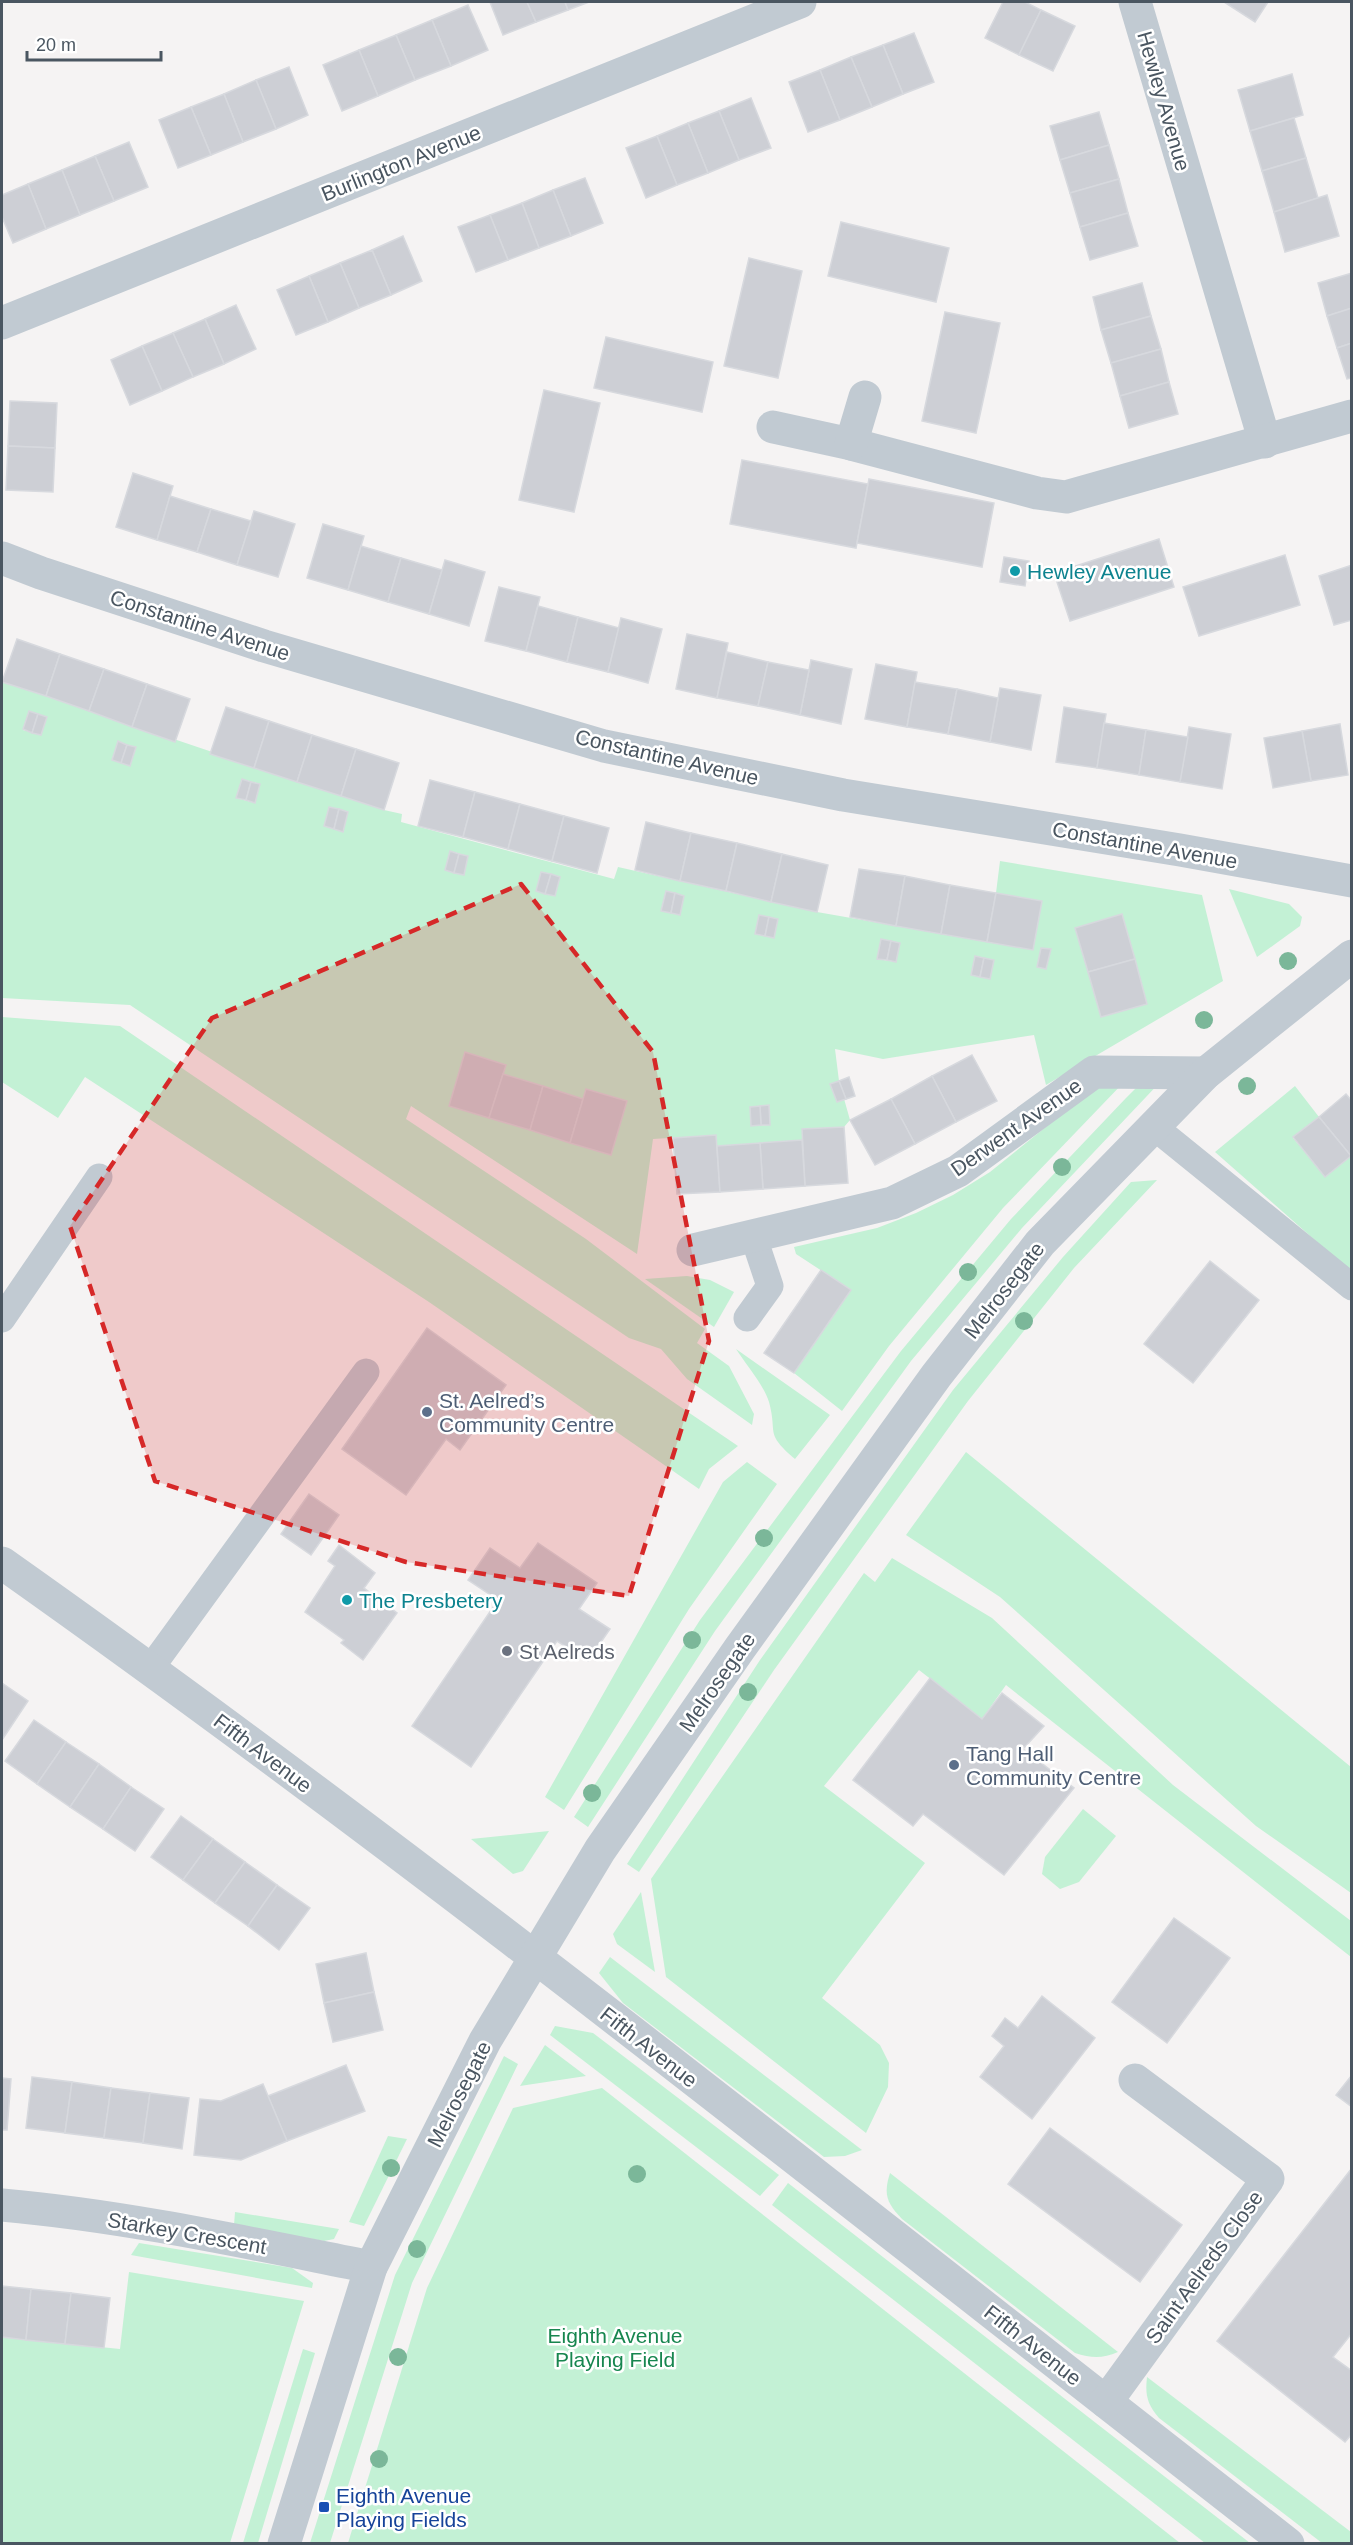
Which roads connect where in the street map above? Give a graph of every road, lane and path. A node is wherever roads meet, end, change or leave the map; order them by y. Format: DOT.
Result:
graph roads {
  1 [pos="800,2"];
  2 [pos="1135,2"];
  3 [pos="2,323"];
  4 [pos="865,397"];
  5 [pos="1352,416"];
  6 [pos="773,427"];
  7 [pos="1265,442"];
  8 [pos="851,444"];
  9 [pos="2,558"];
  10 [pos="1352,880"];
  11 [pos="1352,956"];
  12 [pos="1206,1073"];
  13 [pos="1153,1126"];
  14 [pos="99,1178"];
  15 [pos="753,1235"];
  16 [pos="693,1250"];
  17 [pos="1352,1287"];
  18 [pos="747,1318"];
  19 [pos="2,1319"];
  20 [pos="366,1372"];
  21 [pos="2,1563"];
  22 [pos="150,1669"];
  23 [pos="534,1958"];
  24 [pos="1135,2080"];
  25 [pos="2,2205"];
  26 [pos="371,2267"];
  27 [pos="1106,2402"];
  28 [pos="284,2544"];
  29 [pos="1288,2544"];
  1 -- 3 [label="street, Burlington Avenue"];
  2 -- 7 [label="street, Hewley Avenue"];
  4 -- 8 [label="street"];
  5 -- 7 [label="street"];
  6 -- 8 [label="street"];
  7 -- 8 [label="street"];
  9 -- 10 [label="street, Constantine Avenue"];
  11 -- 12 [label="street, Melrosegate"];
  12 -- 13 [label="street, Melrosegate"];
  12 -- 15 [label="street, Derwent Avenue"];
  13 -- 17 [label="lane"];
  13 -- 23 [label="street, Melrosegate"];
  14 -- 19 [label="lane"];
  15 -- 16 [label="street, Derwent Avenue"];
  15 -- 18 [label="lane"];
  20 -- 22 [label="lane"];
  21 -- 22 [label="street, Fifth Avenue"];
  22 -- 23 [label="street, Fifth Avenue"];
  23 -- 26 [label="street, Melrosegate"];
  23 -- 27 [label="street, Fifth Avenue"];
  24 -- 27 [label="street, Saint Aelreds Close"];
  25 -- 26 [label="street, Starkey Crescent"];
  26 -- 28 [label="street, Melrosegate"];
  27 -- 29 [label="street, Fifth Avenue"];
}
